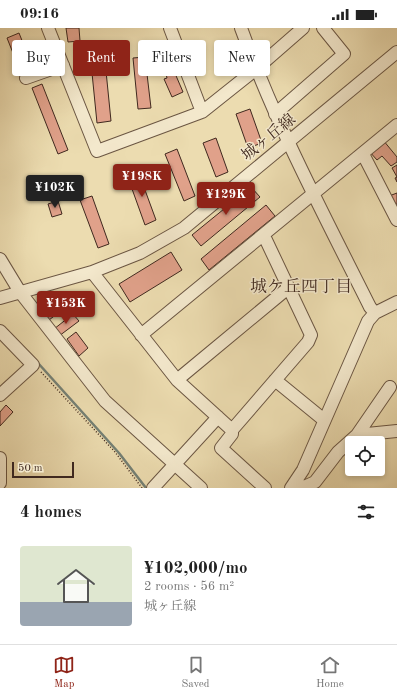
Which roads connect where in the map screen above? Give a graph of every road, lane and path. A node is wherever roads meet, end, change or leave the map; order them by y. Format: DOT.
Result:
graph roads {
  1 [pos="48,28"];
  2 [pos="170,28"];
  3 [pos="241,28"];
  4 [pos="303,28"];
  5 [pos="323,28"];
  6 [pos="53,40"];
  7 [pos="245,40"];
  8 [pos="397,52"];
  9 [pos="270,57"];
  10 [pos="65,70"];
  11 [pos="32,76"];
  12 [pos="247,76"];
  13 [pos="259,76"];
  14 [pos="26,78"];
  15 [pos="202,112"];
  16 [pos="275,114"];
  17 [pos="397,125"];
  18 [pos="288,144"];
  19 [pos="363,154"];
  20 [pos="314,195"];
  21 [pos="397,220"];
  22 [pos="262,236"];
  23 [pos="0,259"];
  24 [pos="92,272"];
  25 [pos="288,288"];
  26 [pos="20,292"];
  27 [pos="0,298"];
  28 [pos="397,302"];
  29 [pos="375,313"];
  30 [pos="0,331"];
  31 [pos="141,334"];
  32 [pos="33,365"];
  33 [pos="177,380"];
  34 [pos="274,380"];
  35 [pos="390,387"];
  36 [pos="0,394"];
  37 [pos="218,416"];
  38 [pos="324,420"];
  39 [pos="232,430"];
  40 [pos="397,431"];
  41 [pos="357,434"];
  42 [pos="0,458"];
  43 [pos="176,465"];
  44 [pos="0,483"];
  45 [pos="293,485"];
  46 [pos="310,487"];
  47 [pos="142,488"];
  48 [pos="153,488"];
  49 [pos="201,488"];
  50 [pos="265,488"];
  1 -- 6 [label="street"];
  2 -- 15 [label="street"];
  3 -- 7 [label="street"];
  4 -- 9 [label="street"];
  5 -- 16 [label="street"];
  8 -- 18 [label="street, 城ヶ丘線"];
  10 -- 15 [label="street"];
  11 -- 14 [label="street"];
  12 -- 15 [label="street"];
  13 -- 16 [label="street"];
  16 -- 18 [label="street"];
  17 -- 19 [label="street"];
  18 -- 20 [label="street"];
  18 -- 24 [label="street, 城ヶ丘線"];
  19 -- 20 [label="street"];
  19 -- 21 [label="street"];
  20 -- 22 [label="street"];
  20 -- 29 [label="street"];
  22 -- 25 [label="street"];
  22 -- 31 [label="street"];
  23 -- 26 [label="street"];
  24 -- 26 [label="street, 城ヶ丘線"];
  24 -- 31 [label="street"];
  25 -- 33 [label="street"];
  25 -- 34 [label="street"];
  26 -- 27 [label="street, 城ヶ丘線"];
  26 -- 43 [label="street"];
  28 -- 29 [label="street"];
  29 -- 38 [label="street"];
  30 -- 32 [label="street"];
  31 -- 33 [label="street"];
  32 -- 36 [label="street"];
  32 -- 47 [label="path"];
  33 -- 37 [label="street"];
  34 -- 38 [label="street"];
  34 -- 39 [label="street"];
  35 -- 41 [label="street"];
  37 -- 39 [label="street"];
  37 -- 43 [label="street"];
  38 -- 45 [label="street"];
  39 -- 50 [label="street"];
  40 -- 41 [label="street"];
  41 -- 46 [label="street"];
  42 -- 44 [label="street"];
  43 -- 48 [label="street"];
  43 -- 49 [label="street"];
  45 -- 46 [label="street"];
}
